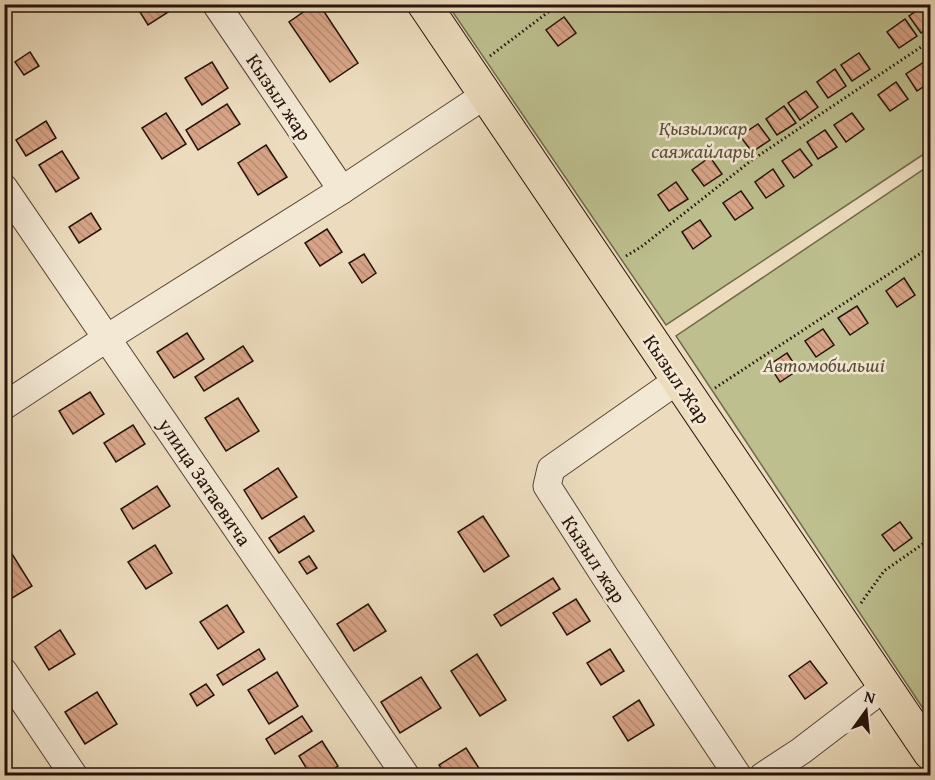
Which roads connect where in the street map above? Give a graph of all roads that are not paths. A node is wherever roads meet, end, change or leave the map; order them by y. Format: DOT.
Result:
graph roads {
  1 [pos="216,4"];
  2 [pos="424,4"];
  3 [pos="477,83"];
  4 [pos="4,188"];
  5 [pos="342,190"];
  6 [pos="107,338"];
  7 [pos="686,391"];
  8 [pos="4,406"];
  9 [pos="4,672"];
  10 [pos="886,686"];
  11 [pos="930,753"];
  12 [pos="74,776"];
  13 [pos="406,776"];
  14 [pos="738,776"];
  15 [pos="763,776"];
  1 -- 5 [label="street, Кызыл жар"];
  2 -- 3 [label="main road, Кызыл Жар"];
  3 -- 5 [label="street"];
  3 -- 7 [label="main road, Кызыл Жар"];
  4 -- 6 [label="street, улица Затаевича"];
  5 -- 6 [label="street"];
  6 -- 8 [label="street"];
  6 -- 13 [label="street, улица Затаевича"];
  7 -- 10 [label="main road, Кызыл Жар"];
  7 -- 14 [label="street, Кызыл жар"];
  9 -- 12 [label="street"];
  10 -- 11 [label="main road, Кызыл Жар"];
  10 -- 15 [label="street"];
}
